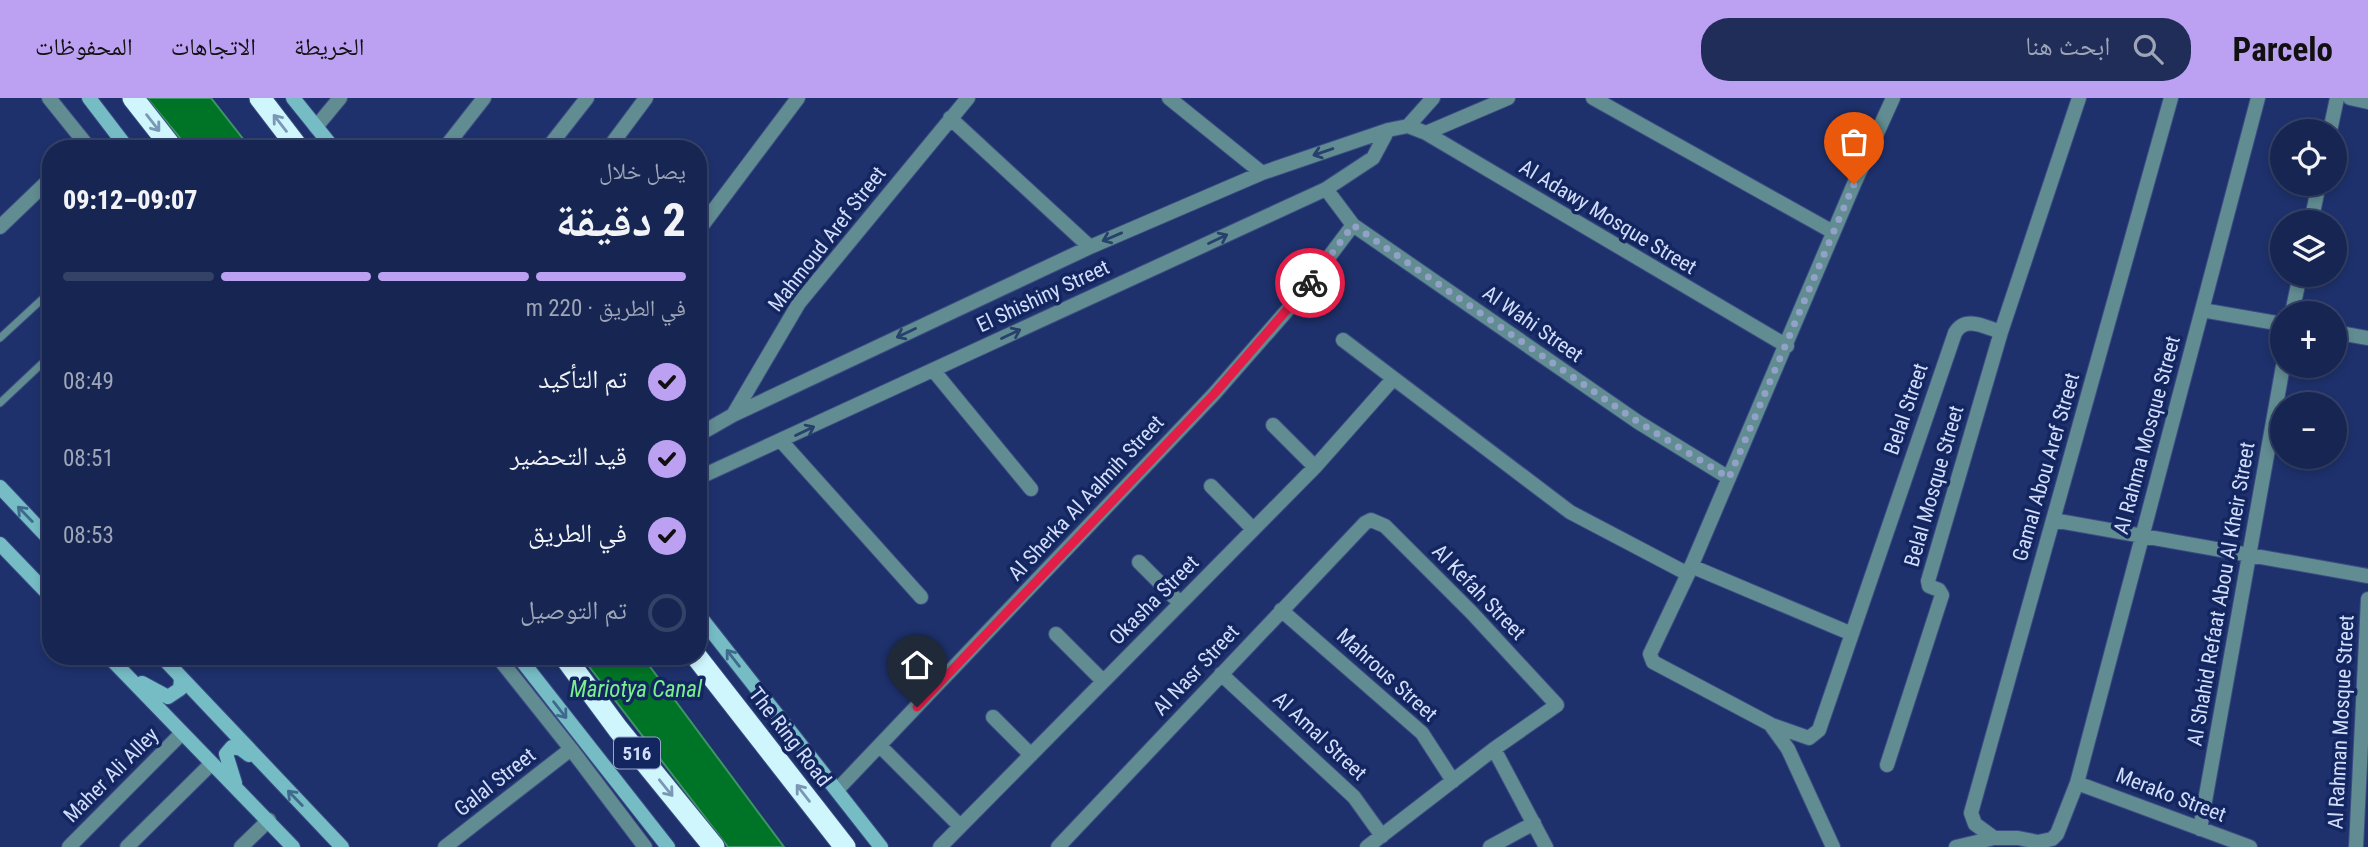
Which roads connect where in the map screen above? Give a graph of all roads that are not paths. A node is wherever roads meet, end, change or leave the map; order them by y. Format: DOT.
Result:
graph roads {
  1 [pos="49,98"];
  2 [pos="89,98"];
  3 [pos="133,98"];
  4 [pos="260,98"];
  5 [pos="293,98"];
  6 [pos="340,98"];
  7 [pos="484,98"];
  8 [pos="587,98"];
  9 [pos="646,98"];
  10 [pos="798,98"];
  11 [pos="968,98"];
  12 [pos="1433,98"];
  13 [pos="1508,98"];
  14 [pos="1593,98"];
  15 [pos="1893,98"];
  16 [pos="2079,98"];
  17 [pos="2171,98"];
  18 [pos="2258,98"];
  19 [pos="2337,98"];
  20 [pos="2350,98"];
  21 [pos="1176,100"];
  22 [pos="2368,102"];
  23 [pos="950,118"];
  24 [pos="2333,119"];
  25 [pos="1408,126"];
  26 [pos="316,127"];
  27 [pos="1388,130"];
  28 [pos="1426,133"];
  29 [pos="81,140"];
  30 [pos="121,140"];
  31 [pos="166,140"];
  32 [pos="292,140"];
  33 [pos="327,140"];
  34 [pos="451,140"];
  35 [pos="554,140"];
  36 [pos="615,140"];
  37 [pos="1262,173"];
  38 [pos="42,187"];
  39 [pos="1326,189"];
  40 [pos="707,219"];
  41 [pos="1353,225"];
  42 [pos="0,228"];
  43 [pos="1833,232"];
  44 [pos="1090,247"];
  45 [pos="42,298"];
  46 [pos="2202,310"];
  47 [pos="2270,322"];
  48 [pos="2001,331"];
  49 [pos="2347,334"];
  50 [pos="0,338"];
  51 [pos="2368,338"];
  52 [pos="1343,340"];
  53 [pos="1787,346"];
  54 [pos="42,363"];
  55 [pos="933,370"];
  56 [pos="2281,378"];
  57 [pos="1393,379"];
  58 [pos="0,402"];
  59 [pos="733,415"];
  60 [pos="1273,425"];
  61 [pos="707,430"];
  62 [pos="782,442"];
  63 [pos="1315,467"];
  64 [pos="707,474"];
  65 [pos="1729,478"];
  66 [pos="1211,486"];
  67 [pos="0,488"];
  68 [pos="1031,489"];
  69 [pos="2053,520"];
  70 [pos="1365,523"];
  71 [pos="1254,529"];
  72 [pos="42,532"];
  73 [pos="2142,536"];
  74 [pos="0,544"];
  75 [pos="2249,555"];
  76 [pos="1139,562"];
  77 [pos="1689,570"];
  78 [pos="2368,576"];
  79 [pos="42,588"];
  80 [pos="921,597"];
  81 [pos="2368,599"];
  82 [pos="1180,603"];
  83 [pos="1281,610"];
  84 [pos="707,625"];
  85 [pos="1056,634"];
  86 [pos="1852,634"];
  87 [pos="116,665"];
  88 [pos="170,665"];
  89 [pos="504,665"];
  90 [pos="525,665"];
  91 [pos="571,665"];
  92 [pos="703,665"];
  93 [pos="122,671"];
  94 [pos="1221,674"];
  95 [pos="179,675"];
  96 [pos="1104,681"];
  97 [pos="993,717"];
  98 [pos="1770,724"];
  99 [pos="182,733"];
  100 [pos="880,747"];
  101 [pos="571,749"];
  102 [pos="1494,749"];
  103 [pos="1031,755"];
  104 [pos="211,764"];
  105 [pos="1887,765"];
  106 [pos="265,766"];
  107 [pos="1453,781"];
  108 [pos="2077,783"];
  109 [pos="237,790"];
  110 [pos="837,790"];
  111 [pos="269,820"];
  112 [pos="1534,823"];
  113 [pos="960,826"];
  114 [pos="2200,829"];
  115 [pos="1382,836"];
  116 [pos="2360,837"];
  117 [pos="1994,838"];
  118 [pos="69,847"];
  119 [pos="127,847"];
  120 [pos="241,847"];
  121 [pos="293,847"];
  122 [pos="342,847"];
  123 [pos="445,847"];
  124 [pos="645,847"];
  125 [pos="668,847"];
  126 [pos="714,847"];
  127 [pos="845,847"];
  128 [pos="881,847"];
  129 [pos="940,847"];
  130 [pos="1058,847"];
  131 [pos="1367,847"];
  132 [pos="1490,847"];
  133 [pos="1546,847"];
  134 [pos="1833,847"];
  135 [pos="1956,847"];
  136 [pos="2249,847"];
  1 -- 29 [label="street"];
  2 -- 30 [label="main road"];
  3 -- 31 [label="highway, one-way"];
  32 -- 4 [label="highway, one-way"];
  5 -- 26 [label="main road"];
  6 -- 26 [label="street"];
  7 -- 34 [label="street"];
  8 -- 35 [label="street"];
  9 -- 36 [label="street"];
  10 -- 40 [label="street"];
  11 -- 23 [label="street, Mahmoud Aref Street"];
  12 -- 25 [label="street"];
  13 -- 28 [label="street"];
  14 -- 43 [label="street"];
  15 -- 43 [label="street"];
  16 -- 48 [label="street"];
  17 -- 69 [label="street, Gamal Abou Aref Street"];
  18 -- 46 [label="street, Al Rahma Mosque Street"];
  19 -- 24 [label="street"];
  20 -- 22 [label="street"];
  21 -- 37 [label="street"];
  23 -- 44 [label="street"];
  23 -- 59 [label="street, Mahmoud Aref Street"];
  25 -- 27 [label="street, El Shishiny Street"];
  25 -- 28 [label="street, Al Adawy Mosque Street"];
  26 -- 33 [label="main road"];
  27 -- 37 [label="street, El Shishiny Street, one-way"];
  27 -- 39 [label="street, El Shishiny Street"];
  28 -- 53 [label="street, Al Adawy Mosque Street"];
  37 -- 44 [label="street, El Shishiny Street, one-way"];
  38 -- 42 [label="street"];
  39 -- 41 [label="street, Al Wahi Street"];
  55 -- 39 [label="street, El Shishiny Street, one-way"];
  41 -- 65 [label="street, Al Wahi Street"];
  41 -- 100 [label="street, Al Sherka Al Aalmih Street"];
  43 -- 53 [label="street"];
  44 -- 59 [label="street, El Shishiny Street, one-way"];
  45 -- 50 [label="lane"];
  46 -- 47 [label="street"];
  46 -- 73 [label="street, Al Rahma Mosque Street"];
  48 -- 86 [label="street, Belal Street"];
  48 -- 105 [label="street, Belal Mosque Street"];
  49 -- 51 [label="street"];
  52 -- 57 [label="street"];
  53 -- 65 [label="street"];
  54 -- 58 [label="lane"];
  62 -- 55 [label="street, El Shishiny Street, one-way"];
  55 -- 68 [label="street"];
  56 -- 75 [label="street, Al Shahid Refaat Abou Al Kheir Street"];
  57 -- 63 [label="street, Okasha Street"];
  57 -- 77 [label="street"];
  59 -- 61 [label="street, El Shishiny Street"];
  60 -- 63 [label="street"];
  62 -- 64 [label="street, El Shishiny Street"];
  62 -- 80 [label="street"];
  63 -- 71 [label="street, Okasha Street"];
  65 -- 77 [label="street"];
  66 -- 71 [label="street"];
  72 -- 67 [label="main road, one-way"];
  69 -- 73 [label="street"];
  69 -- 117 [label="street, Gamal Abou Aref Street"];
  70 -- 83 [label="street, Al Nasr Street"];
  70 -- 102 [label="street, Al Kefah Street"];
  71 -- 82 [label="street, Okasha Street"];
  73 -- 75 [label="street"];
  73 -- 108 [label="street, Al Rahma Mosque Street"];
  74 -- 79 [label="main road"];
  75 -- 78 [label="street"];
  75 -- 114 [label="street, Al Shahid Refaat Abou Al Kheir Street"];
  76 -- 82 [label="street"];
  77 -- 86 [label="street"];
  77 -- 98 [label="street"];
  81 -- 116 [label="street, Al Rahman Mosque Street"];
  82 -- 96 [label="street, Okasha Street"];
  83 -- 94 [label="street, Al Nasr Street"];
  83 -- 107 [label="street, Mahrous Street"];
  110 -- 84 [label="main road, one-way"];
  85 -- 96 [label="street"];
  86 -- 98 [label="street, Belal Street"];
  87 -- 93 [label="main road"];
  88 -- 95 [label="main road"];
  89 -- 101 [label="street"];
  90 -- 125 [label="main road, one-way"];
  91 -- 126 [label="highway, 516, one-way"];
  127 -- 92 [label="highway, The Ring Road, one-way"];
  93 -- 95 [label="main road"];
  93 -- 99 [label="main road"];
  94 -- 115 [label="street, Al Amal Street"];
  94 -- 130 [label="street, Al Nasr Street"];
  95 -- 106 [label="main road"];
  96 -- 103 [label="street, Okasha Street"];
  97 -- 103 [label="street"];
  98 -- 134 [label="street"];
  99 -- 104 [label="main road"];
  99 -- 118 [label="street, Maher Ali Alley"];
  100 -- 110 [label="street, Al Sherka Al Aalmih Street"];
  100 -- 113 [label="street"];
  101 -- 123 [label="street, Galal Street"];
  101 -- 124 [label="street"];
  102 -- 107 [label="street"];
  102 -- 112 [label="street"];
  103 -- 113 [label="street, Okasha Street"];
  104 -- 109 [label="main road"];
  104 -- 119 [label="street"];
  106 -- 109 [label="main road"];
  122 -- 106 [label="main road, one-way"];
  107 -- 115 [label="street"];
  108 -- 114 [label="street, Merako Street"];
  108 -- 117 [label="street, Al Rahma Mosque Street"];
  109 -- 111 [label="main road"];
  110 -- 128 [label="main road"];
  111 -- 120 [label="street"];
  111 -- 121 [label="main road"];
  112 -- 132 [label="street"];
  112 -- 133 [label="street"];
  113 -- 129 [label="street, Okasha Street"];
  114 -- 136 [label="street, Merako Street"];
  115 -- 131 [label="street"];
  117 -- 135 [label="street"];
}
